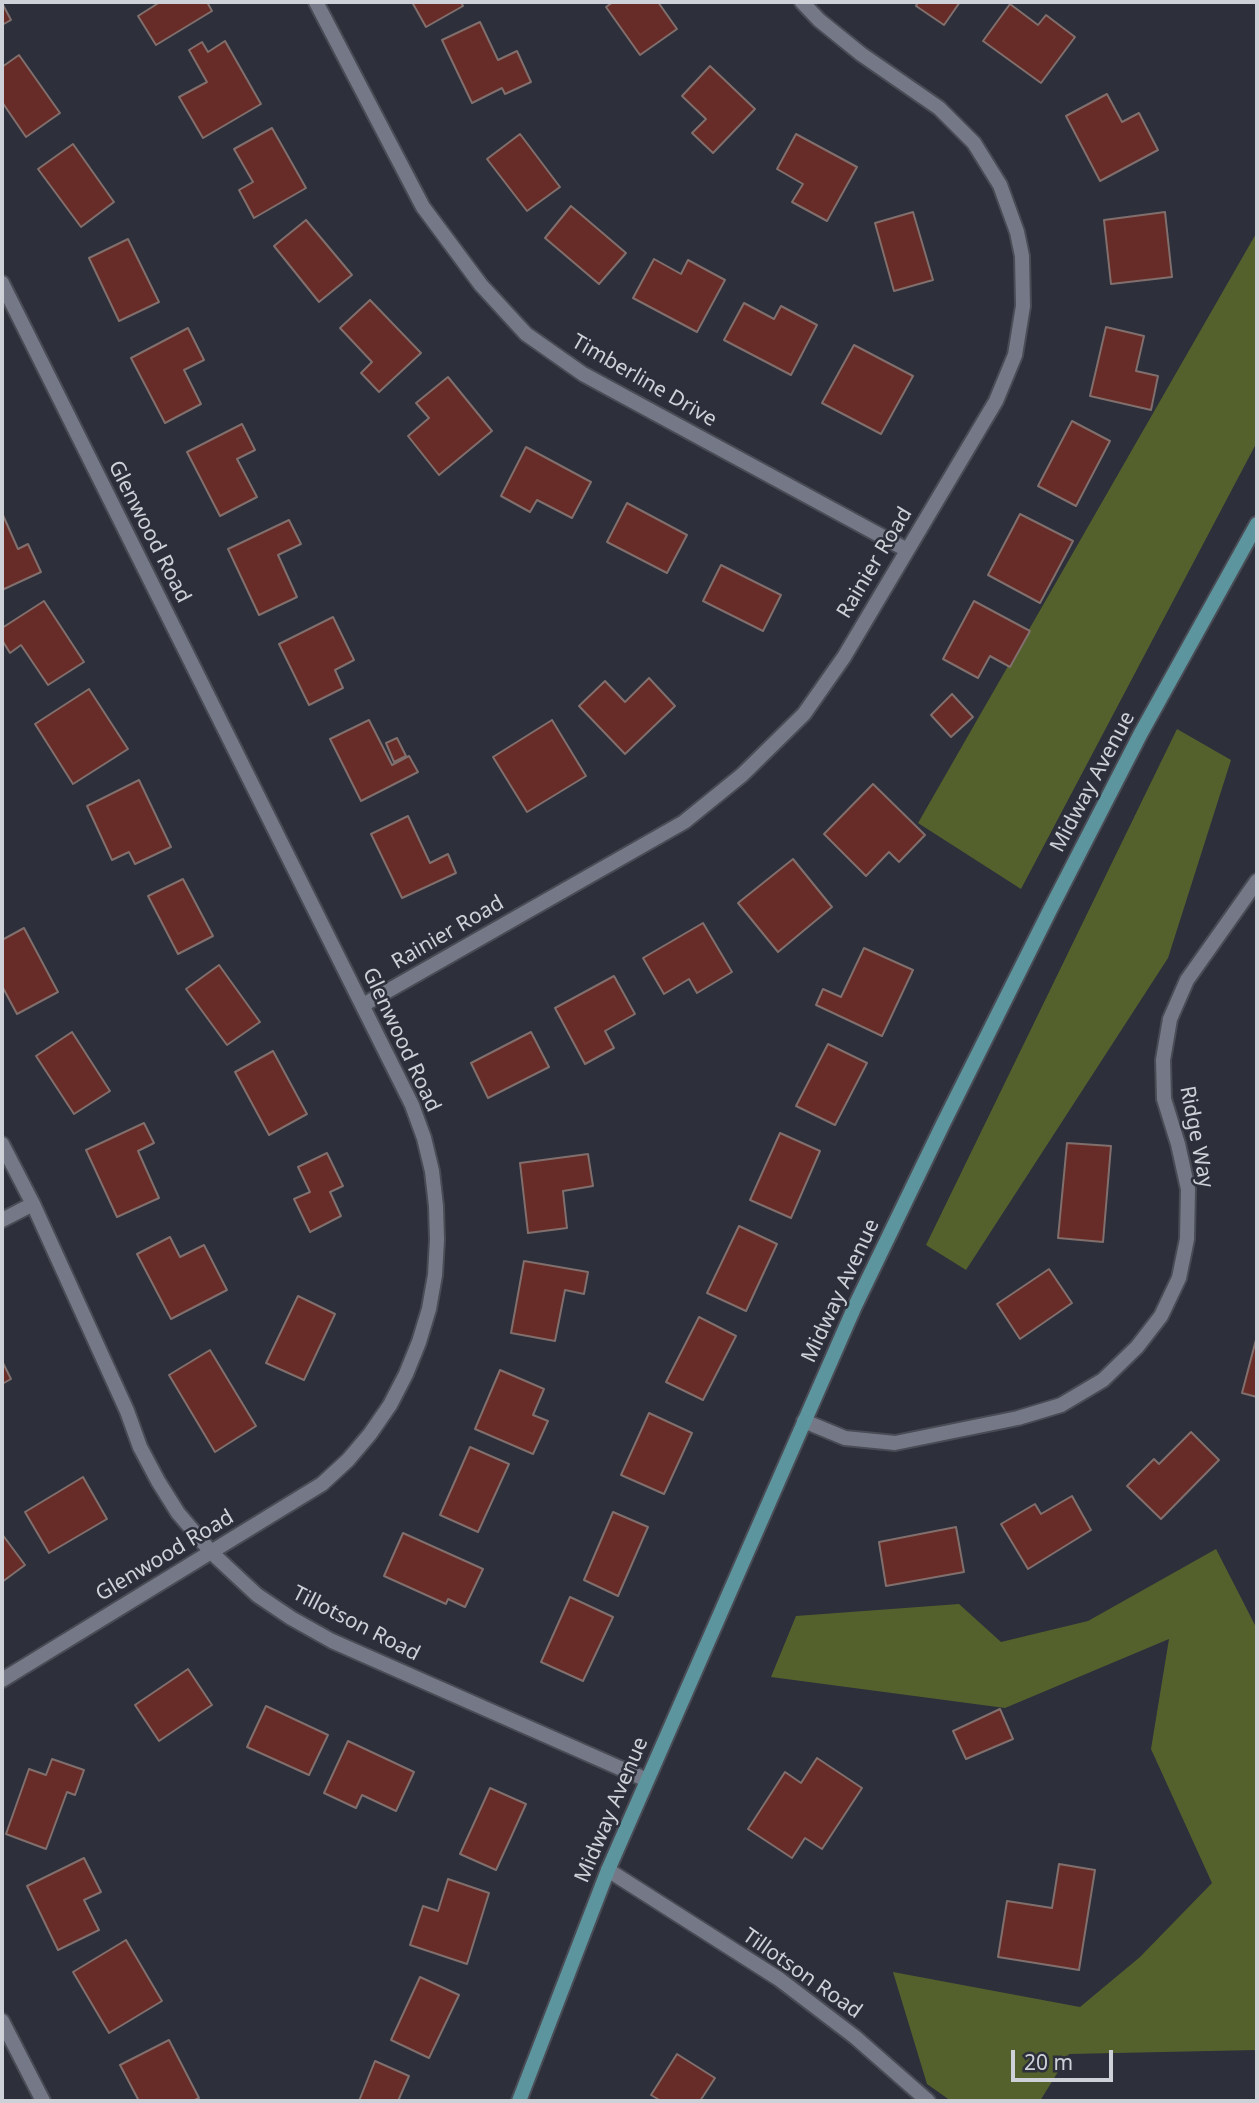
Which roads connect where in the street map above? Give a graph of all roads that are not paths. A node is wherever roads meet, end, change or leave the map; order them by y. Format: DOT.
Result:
graph roads {
  1 [pos="316,2"];
  2 [pos="802,2"];
  3 [pos="2,283"];
  4 [pos="1257,524"];
  5 [pos="907,550"];
  6 [pos="1257,881"];
  7 [pos="363,1005"];
  8 [pos="2,1144"];
  9 [pos="33,1204"];
  10 [pos="2,1220"];
  11 [pos="804,1421"];
  12 [pos="212,1553"];
  13 [pos="2,1680"];
  14 [pos="647,1780"];
  15 [pos="608,1870"];
  16 [pos="2,2021"];
  17 [pos="43,2101"];
  18 [pos="519,2101"];
  19 [pos="928,2101"];
  1 -- 5 [label="street, Timberline Drive"];
  2 -- 5 [label="street, Rainier Road"];
  3 -- 7 [label="street, Glenwood Road"];
  4 -- 11 [label="main road, Midway Avenue"];
  5 -- 7 [label="street, Rainier Road"];
  6 -- 11 [label="street, Ridge Way"];
  7 -- 12 [label="street, Glenwood Road"];
  8 -- 9 [label="street, Tillotson Road"];
  9 -- 10 [label="street"];
  9 -- 12 [label="street, Tillotson Road"];
  11 -- 14 [label="main road, Midway Avenue"];
  12 -- 13 [label="street, Glenwood Road"];
  12 -- 14 [label="street, Tillotson Road"];
  14 -- 15 [label="main road, Midway Avenue"];
  15 -- 18 [label="main road, Midway Avenue"];
  15 -- 19 [label="street, Tillotson Road"];
  16 -- 17 [label="street"];
}
